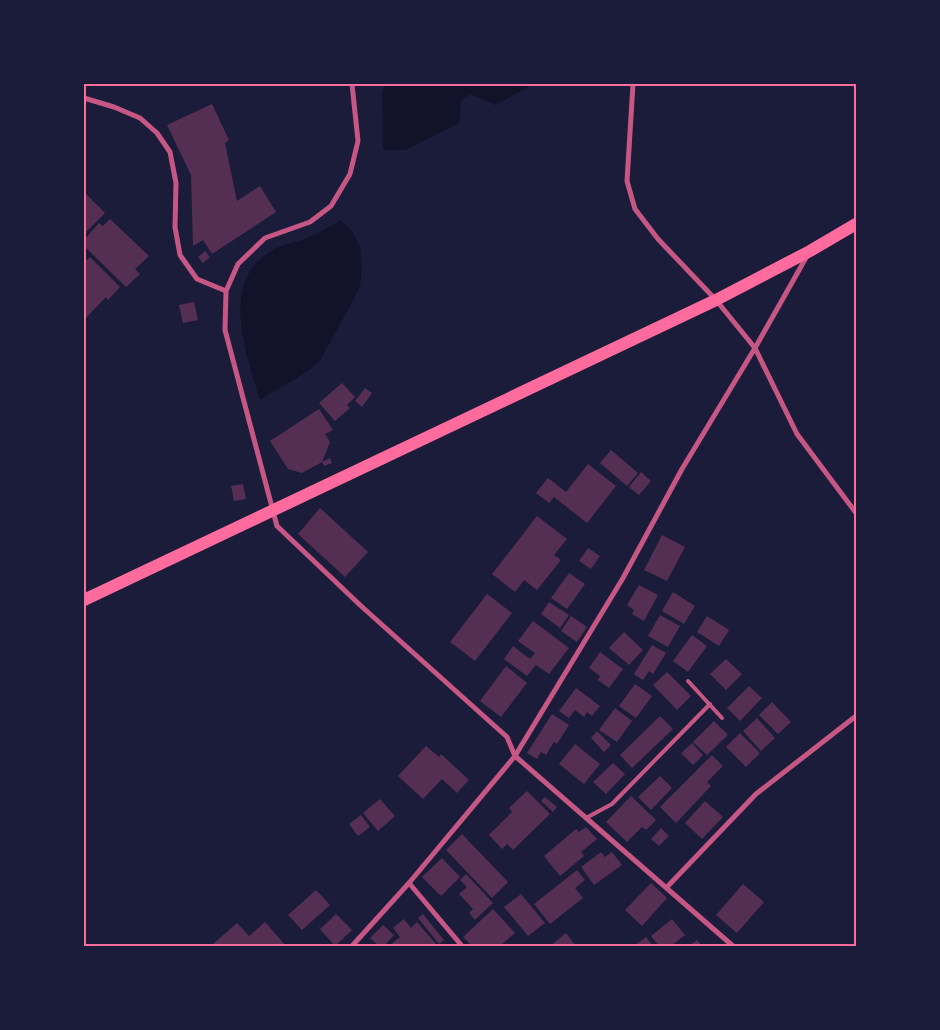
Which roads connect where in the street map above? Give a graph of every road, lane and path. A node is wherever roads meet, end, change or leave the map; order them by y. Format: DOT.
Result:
graph roads {
  1 [pos="352,84"];
  2 [pos="633,84"];
  3 [pos="84,98"];
  4 [pos="856,224"];
  5 [pos="810,251"];
  6 [pos="226,291"];
  7 [pos="716,300"];
  8 [pos="755,348"];
  9 [pos="272,512"];
  10 [pos="856,513"];
  11 [pos="84,600"];
  12 [pos="688,681"];
  13 [pos="710,704"];
  14 [pos="856,716"];
  15 [pos="722,718"];
  16 [pos="515,756"];
  17 [pos="586,818"];
  18 [pos="409,883"];
  19 [pos="667,887"];
  20 [pos="352,946"];
  21 [pos="462,946"];
  22 [pos="733,946"];
  1 -- 6 [label="street"];
  2 -- 7 [label="street"];
  3 -- 6 [label="street"];
  4 -- 5 [label="main road"];
  5 -- 7 [label="main road"];
  5 -- 8 [label="street"];
  6 -- 9 [label="street"];
  7 -- 8 [label="street"];
  7 -- 9 [label="main road"];
  8 -- 10 [label="street"];
  8 -- 16 [label="street"];
  9 -- 11 [label="main road"];
  9 -- 16 [label="street"];
  12 -- 13 [label="lane"];
  13 -- 15 [label="lane"];
  13 -- 17 [label="lane"];
  14 -- 19 [label="street"];
  16 -- 17 [label="street"];
  16 -- 18 [label="street"];
  17 -- 19 [label="street"];
  18 -- 20 [label="street"];
  18 -- 21 [label="street"];
  19 -- 22 [label="street"];
}
